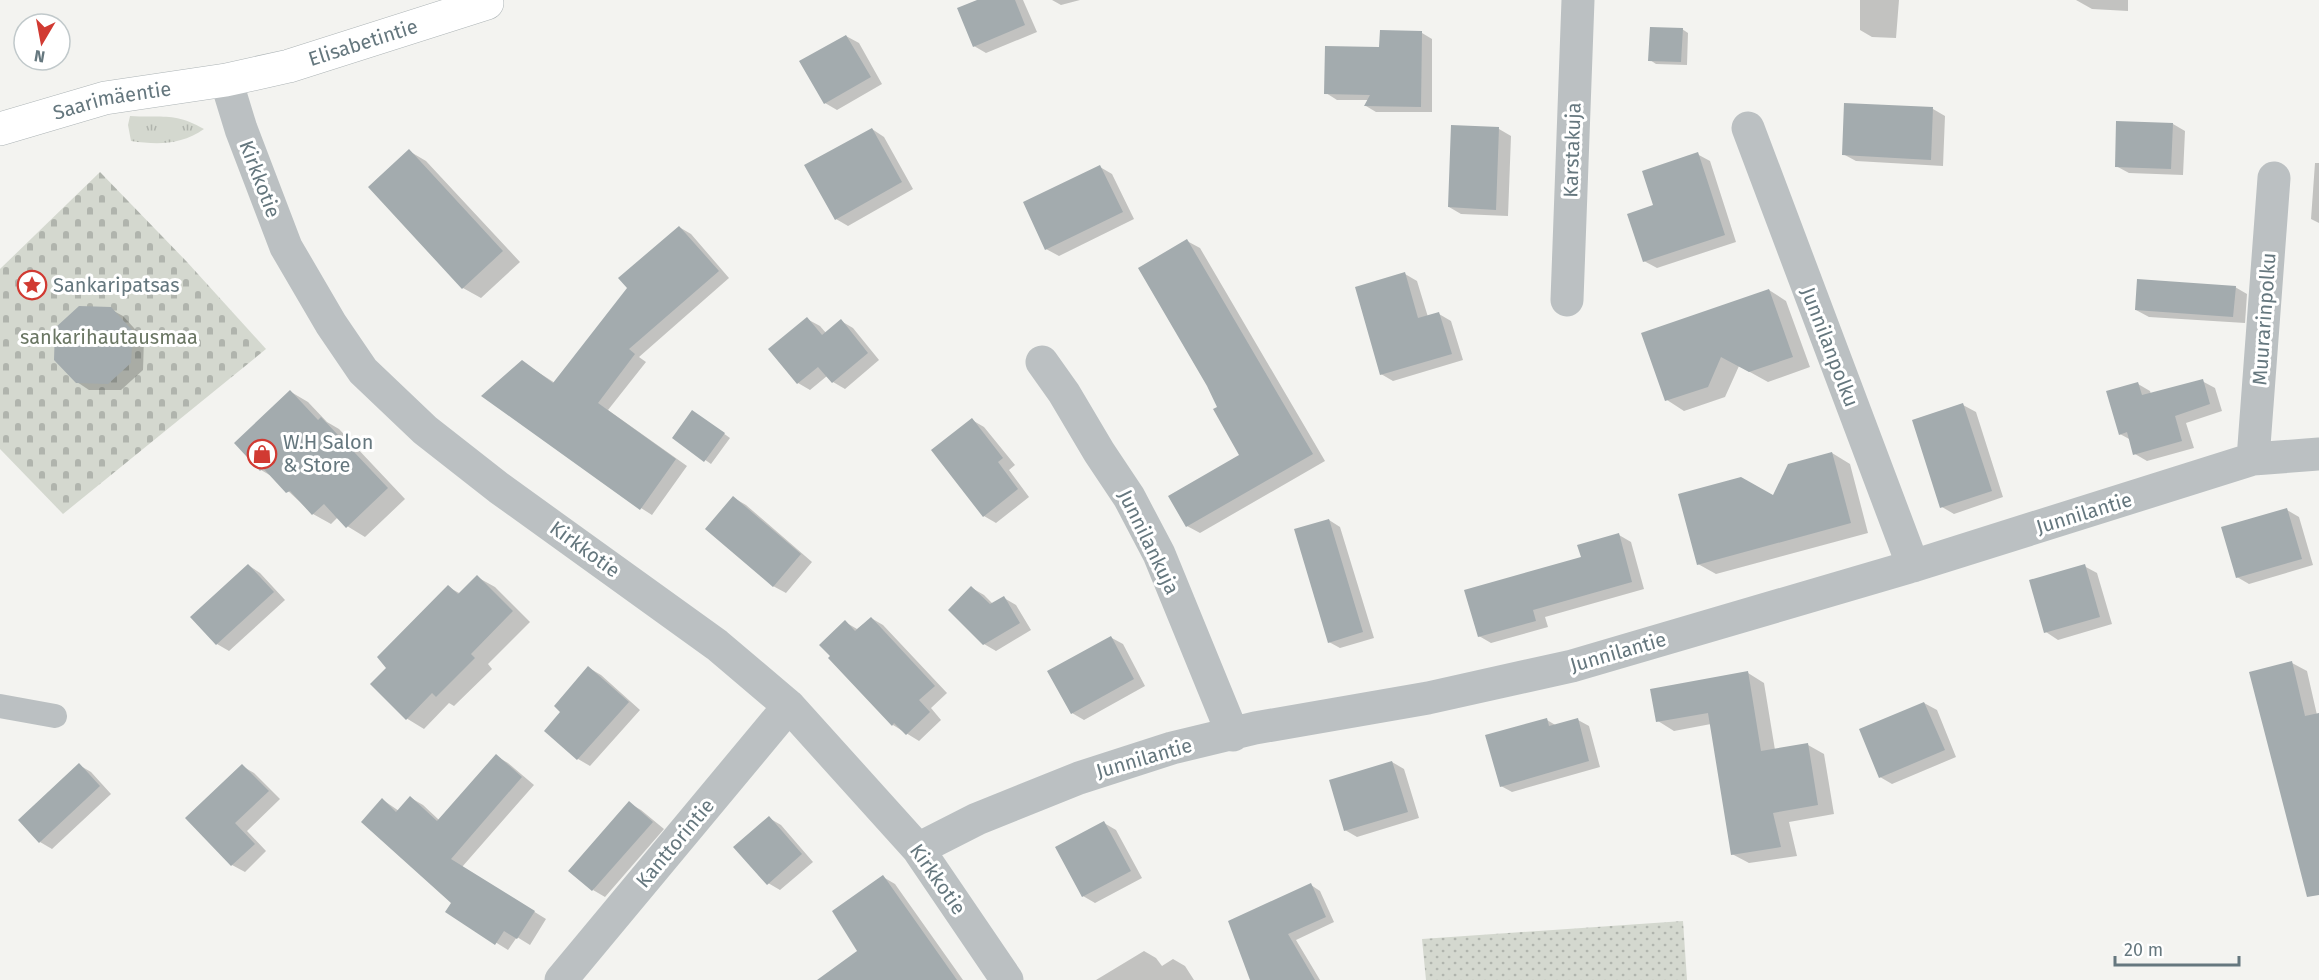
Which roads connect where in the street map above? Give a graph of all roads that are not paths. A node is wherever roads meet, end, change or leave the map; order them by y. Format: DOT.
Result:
graph roads {
  1 [pos="1578,0"];
  2 [pos="490,1"];
  3 [pos="226,80"];
  4 [pos="1748,128"];
  5 [pos="0,129"];
  6 [pos="2274,178"];
  7 [pos="1567,300"];
  8 [pos="1042,362"];
  9 [pos="2319,454"];
  10 [pos="2253,459"];
  11 [pos="1913,566"];
  12 [pos="0,706"];
  13 [pos="789,706"];
  14 [pos="55,716"];
  15 [pos="1233,735"];
  16 [pos="918,849"];
  17 [pos="561,980"];
  18 [pos="1007,980"];
  1 -- 7 [label="street, Karstakuja"];
  2 -- 3 [label="street, Elisabetintie"];
  3 -- 5 [label="street, Saarimäentie"];
  3 -- 13 [label="street, Kirkkotie"];
  4 -- 11 [label="street, Junnilanpolku"];
  6 -- 10 [label="street, Muurarinpolku"];
  8 -- 15 [label="street, Junnilankuja"];
  9 -- 10 [label="street, Junnilantie"];
  10 -- 11 [label="street, Junnilantie"];
  11 -- 15 [label="street, Junnilantie"];
  12 -- 14 [label="lane"];
  13 -- 16 [label="street, Kirkkotie"];
  13 -- 17 [label="street, Kanttorintie"];
  15 -- 16 [label="street, Junnilantie"];
  16 -- 18 [label="street, Kirkkotie"];
}
